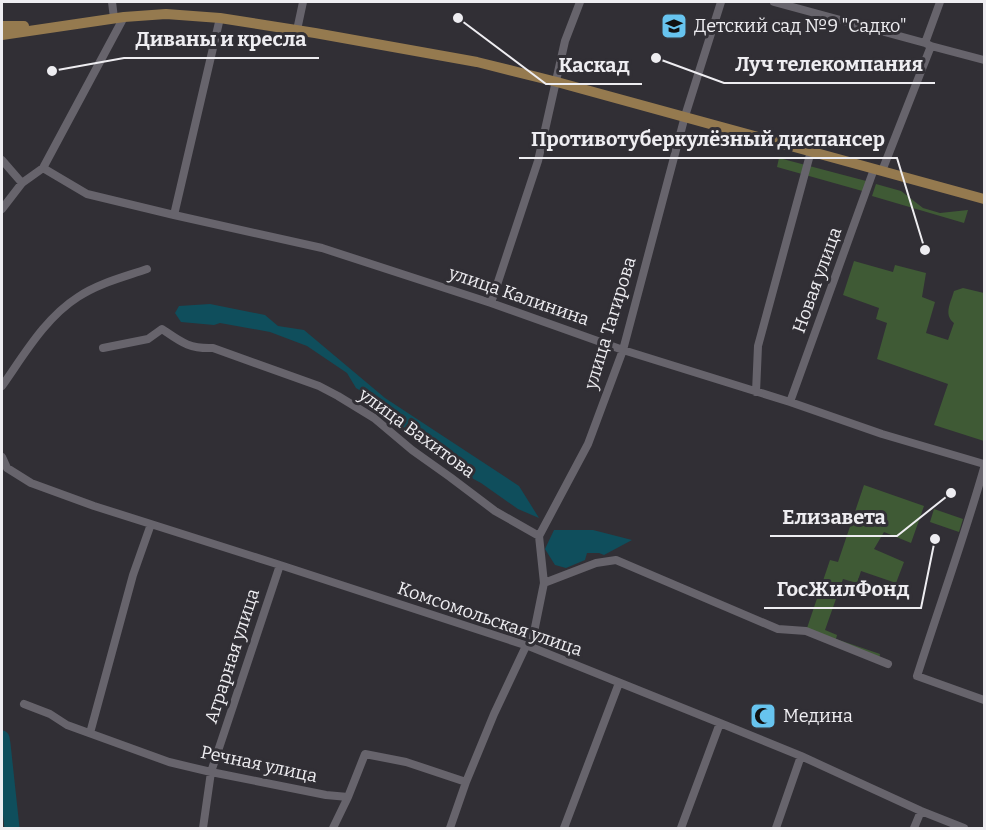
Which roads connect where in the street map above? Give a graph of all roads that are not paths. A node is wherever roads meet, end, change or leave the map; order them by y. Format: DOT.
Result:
graph roads {
  1 [pos="112,2"];
  2 [pos="303,2"];
  3 [pos="580,2"];
  4 [pos="721,2"];
  5 [pos="774,2"];
  6 [pos="940,2"];
  7 [pos="119,17"];
  8 [pos="220,18"];
  9 [pos="2,26"];
  10 [pos="60,26"];
  11 [pos="297,30"];
  12 [pos="2,35"];
  13 [pos="928,45"];
  14 [pos="984,60"];
  15 [pos="556,82"];
  16 [pos="685,116"];
  17 [pos="811,151"];
  18 [pos="2,160"];
  19 [pos="43,168"];
  20 [pos="878,170"];
  21 [pos="22,183"];
  22 [pos="984,199"];
  23 [pos="2,209"];
  24 [pos="174,215"];
  25 [pos="147,269"];
  26 [pos="491,303"];
  27 [pos="103,348"];
  28 [pos="623,350"];
  29 [pos="2,386"];
  30 [pos="756,392"];
  31 [pos="790,402"];
  32 [pos="2,457"];
  33 [pos="984,466"];
  34 [pos="975,500"];
  35 [pos="984,503"];
  36 [pos="151,524"];
  37 [pos="539,536"];
  38 [pos="280,565"];
  39 [pos="544,583"];
  40 [pos="528,647"];
  41 [pos="888,664"];
  42 [pos="619,683"];
  43 [pos="984,700"];
  44 [pos="24,704"];
  45 [pos="720,723"];
  46 [pos="90,733"];
  47 [pos="801,756"];
  48 [pos="211,772"];
  49 [pos="466,782"];
  50 [pos="348,796"];
  51 [pos="921,811"];
  52 [pos="202,828"];
  53 [pos="333,828"];
  54 [pos="450,828"];
  55 [pos="564,828"];
  56 [pos="681,828"];
  57 [pos="776,828"];
  58 [pos="914,828"];
  59 [pos="964,828"];
  1 -- 7 [label="street"];
  2 -- 11 [label="street"];
  3 -- 15 [label="street"];
  4 -- 16 [label="street, улица Тагирова"];
  5 -- 13 [label="street"];
  6 -- 13 [label="street, Новая улица"];
  7 -- 8 [label="main road"];
  7 -- 10 [label="main road"];
  7 -- 19 [label="street"];
  8 -- 11 [label="main road"];
  8 -- 24 [label="street"];
  9 -- 10 [label="main road"];
  10 -- 12 [label="main road"];
  11 -- 15 [label="main road"];
  13 -- 14 [label="street"];
  13 -- 20 [label="street, Новая улица"];
  15 -- 16 [label="main road"];
  15 -- 26 [label="street"];
  16 -- 17 [label="main road"];
  16 -- 28 [label="street, улица Тагирова"];
  17 -- 20 [label="main road"];
  17 -- 30 [label="street"];
  18 -- 21 [label="street"];
  19 -- 21 [label="street"];
  19 -- 24 [label="street, улица Калинина"];
  20 -- 22 [label="main road"];
  20 -- 31 [label="street, Новая улица"];
  21 -- 23 [label="street"];
  24 -- 26 [label="street, улица Калинина"];
  25 -- 29 [label="street"];
  26 -- 28 [label="street, улица Калинина"];
  27 -- 37 [label="street, улица Вахитова"];
  28 -- 30 [label="street, улица Калинина"];
  28 -- 37 [label="street, улица Тагирова"];
  30 -- 31 [label="street, улица Калинина"];
  31 -- 33 [label="street, улица Калинина"];
  32 -- 36 [label="street, Комсомольская улица"];
  33 -- 34 [label="street"];
  34 -- 35 [label="street"];
  34 -- 43 [label="street"];
  36 -- 38 [label="street, Комсомольская улица"];
  36 -- 46 [label="street"];
  37 -- 39 [label="street"];
  38 -- 40 [label="street, Комсомольская улица"];
  38 -- 48 [label="street, Аграрная улица"];
  39 -- 40 [label="street"];
  39 -- 41 [label="street"];
  40 -- 42 [label="street, Комсомольская улица"];
  40 -- 49 [label="street"];
  42 -- 45 [label="street, Комсомольская улица"];
  42 -- 55 [label="street"];
  44 -- 46 [label="street, Речная улица"];
  45 -- 47 [label="street, Комсомольская улица"];
  45 -- 56 [label="street"];
  46 -- 48 [label="street, Речная улица"];
  47 -- 51 [label="street, Комсомольская улица"];
  47 -- 57 [label="street"];
  48 -- 50 [label="street, Речная улица"];
  48 -- 52 [label="street, Аграрная улица"];
  49 -- 50 [label="street"];
  49 -- 54 [label="street"];
  50 -- 53 [label="street"];
  51 -- 58 [label="street"];
  51 -- 59 [label="street, Комсомольская улица"];
}
